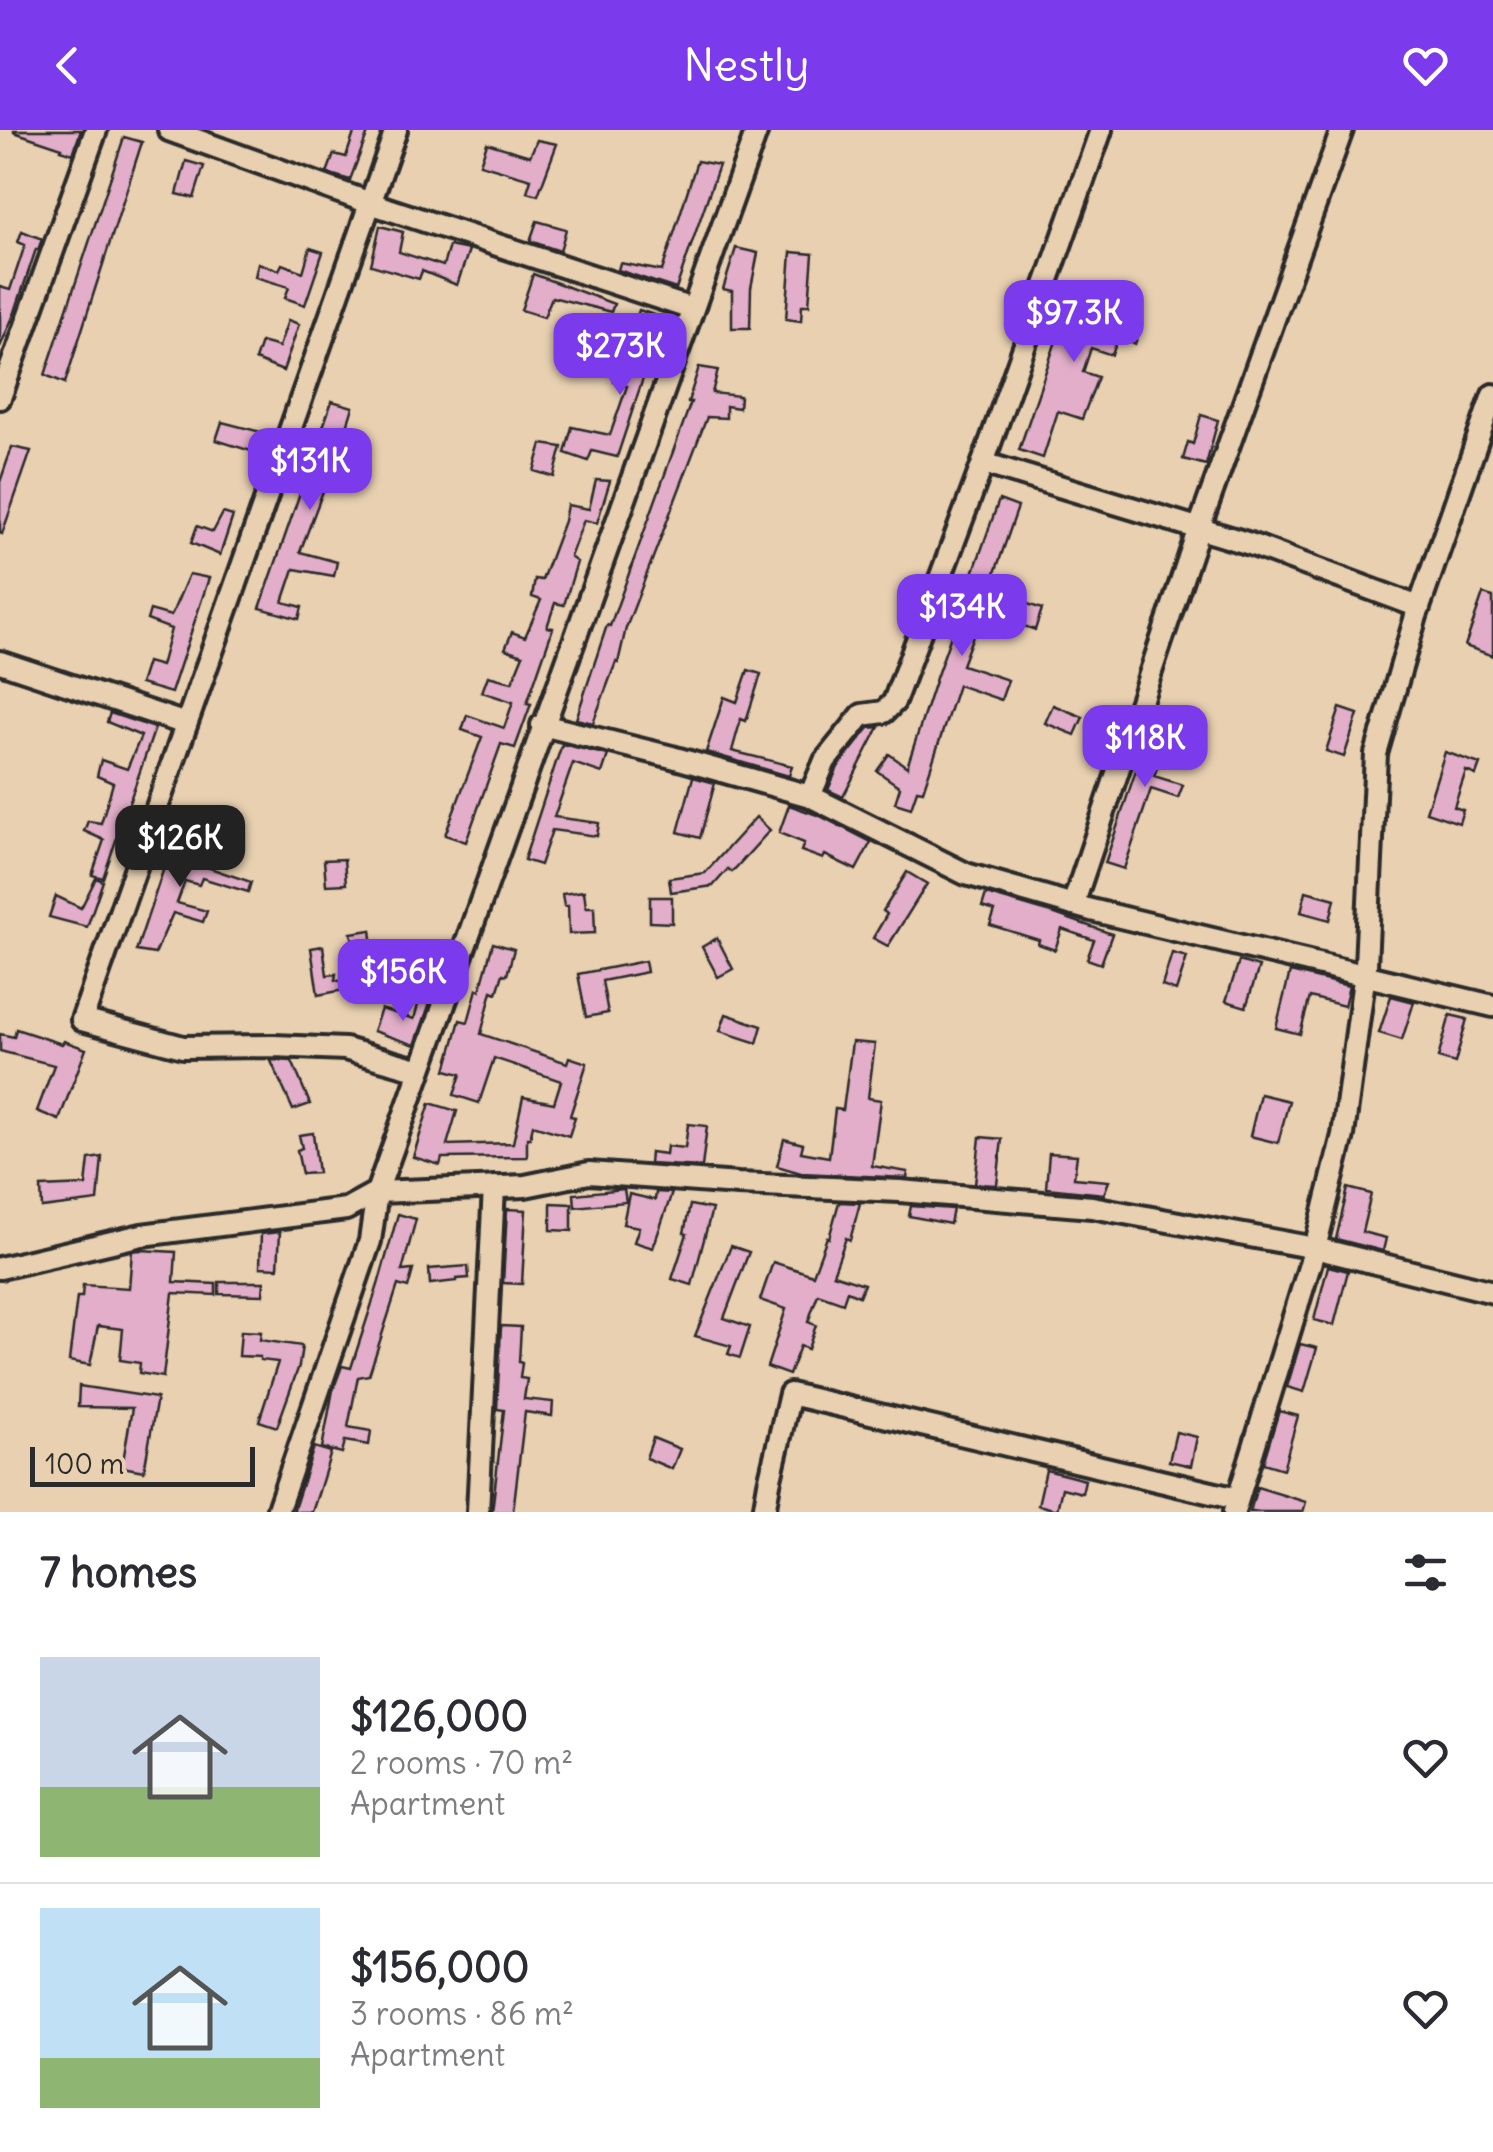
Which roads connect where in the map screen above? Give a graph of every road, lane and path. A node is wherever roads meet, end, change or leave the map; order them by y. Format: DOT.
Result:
graph roads {
  1 [pos="96,130"];
  2 [pos="169,130"];
  3 [pos="396,130"];
  4 [pos="757,130"];
  5 [pos="1101,130"];
  6 [pos="1342,130"];
  7 [pos="370,203"];
  8 [pos="692,309"];
  9 [pos="1493,395"];
  10 [pos="0,398"];
  11 [pos="983,463"];
  12 [pos="1198,528"];
  13 [pos="1420,607"];
  14 [pos="0,662"];
  15 [pos="186,724"];
  16 [pos="542,725"];
  17 [pos="810,796"];
  18 [pos="1072,905"];
  19 [pos="1365,976"];
  20 [pos="1493,1006"];
  21 [pos="420,1070"];
  22 [pos="494,1187"];
  23 [pos="377,1192"];
  24 [pos="1315,1248"];
  25 [pos="0,1268"];
  26 [pos="1493,1292"];
  27 [pos="1236,1506"];
  28 [pos="277,1512"];
  29 [pos="478,1512"];
  30 [pos="764,1512"];
  1 -- 10 [label="street"];
  2 -- 7 [label="street"];
  3 -- 7 [label="street"];
  4 -- 8 [label="street"];
  5 -- 11 [label="street"];
  6 -- 12 [label="street"];
  7 -- 8 [label="street"];
  7 -- 15 [label="street"];
  8 -- 16 [label="street"];
  9 -- 13 [label="street"];
  11 -- 12 [label="street"];
  11 -- 17 [label="street"];
  12 -- 13 [label="street"];
  12 -- 18 [label="street"];
  13 -- 19 [label="street"];
  14 -- 15 [label="street"];
  15 -- 21 [label="street"];
  16 -- 17 [label="street"];
  16 -- 21 [label="street"];
  17 -- 18 [label="street"];
  18 -- 19 [label="street"];
  19 -- 20 [label="street"];
  19 -- 24 [label="street"];
  21 -- 23 [label="street"];
  22 -- 23 [label="street"];
  22 -- 24 [label="street"];
  22 -- 29 [label="street"];
  23 -- 25 [label="street"];
  23 -- 28 [label="street"];
  24 -- 26 [label="street"];
  24 -- 27 [label="street"];
  27 -- 30 [label="street"];
}
